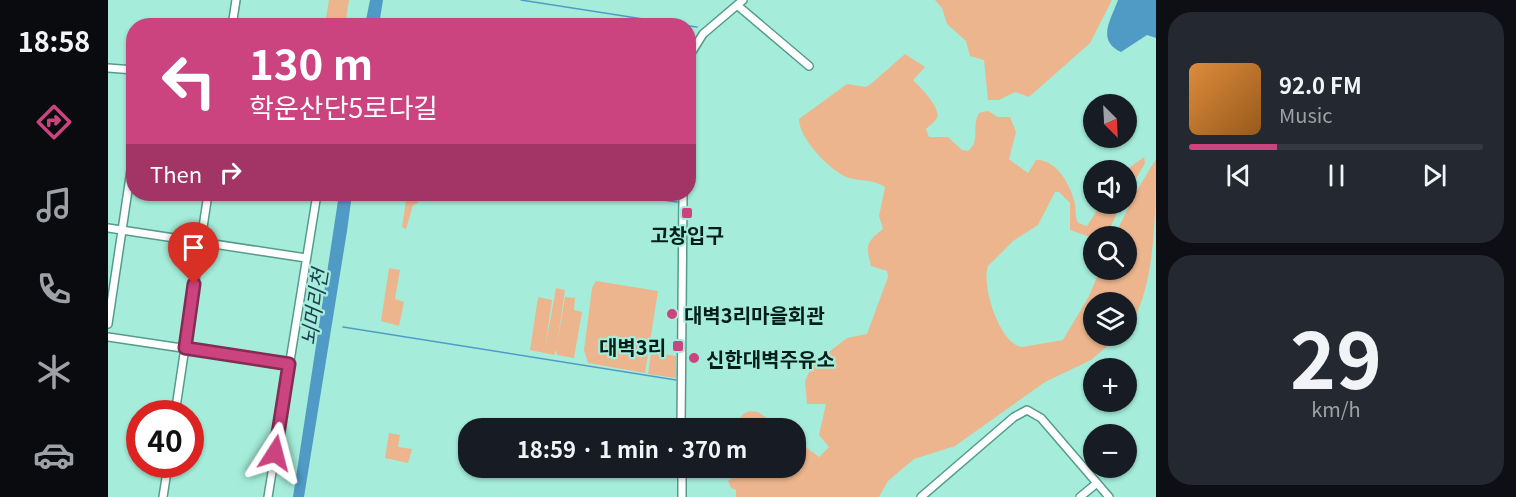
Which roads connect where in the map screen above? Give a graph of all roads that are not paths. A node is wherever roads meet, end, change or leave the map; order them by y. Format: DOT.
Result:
graph roads {
  1 [pos="236,0"];
  2 [pos="740,2"];
  3 [pos="233,18"];
  4 [pos="696,45"];
  5 [pos="809,66"];
  6 [pos="108,68"];
  7 [pos="126,69"];
  8 [pos="126,201"];
  9 [pos="207,201"];
  10 [pos="316,201"];
  11 [pos="683,201"];
  12 [pos="108,228"];
  13 [pos="122,230"];
  14 [pos="200,242"];
  15 [pos="306,258"];
  16 [pos="108,324"];
  17 [pos="108,336"];
  18 [pos="185,348"];
  19 [pos="289,364"];
  20 [pos="177,400"];
  21 [pos="681,418"];
  22 [pos="166,478"];
  23 [pos="682,478"];
  24 [pos="1097,483"];
  25 [pos="163,497"];
  26 [pos="268,497"];
  27 [pos="682,497"];
  28 [pos="921,497"];
  29 [pos="1080,497"];
  30 [pos="1109,497"];
  1 -- 3 [label="street"];
  2 -- 4 [label="street"];
  2 -- 5 [label="street"];
  6 -- 7 [label="street"];
  8 -- 13 [label="street"];
  9 -- 14 [label="street"];
  10 -- 15 [label="street"];
  11 -- 21 [label="street"];
  12 -- 13 [label="street"];
  13 -- 14 [label="street"];
  13 -- 16 [label="street"];
  14 -- 15 [label="street"];
  14 -- 18 [label="street"];
  15 -- 19 [label="street"];
  17 -- 18 [label="street"];
  18 -- 19 [label="street"];
  18 -- 20 [label="street"];
  19 -- 26 [label="street"];
  22 -- 25 [label="street"];
  23 -- 27 [label="street"];
  24 -- 28 [label="street"];
  24 -- 29 [label="street"];
  24 -- 30 [label="street"];
}
